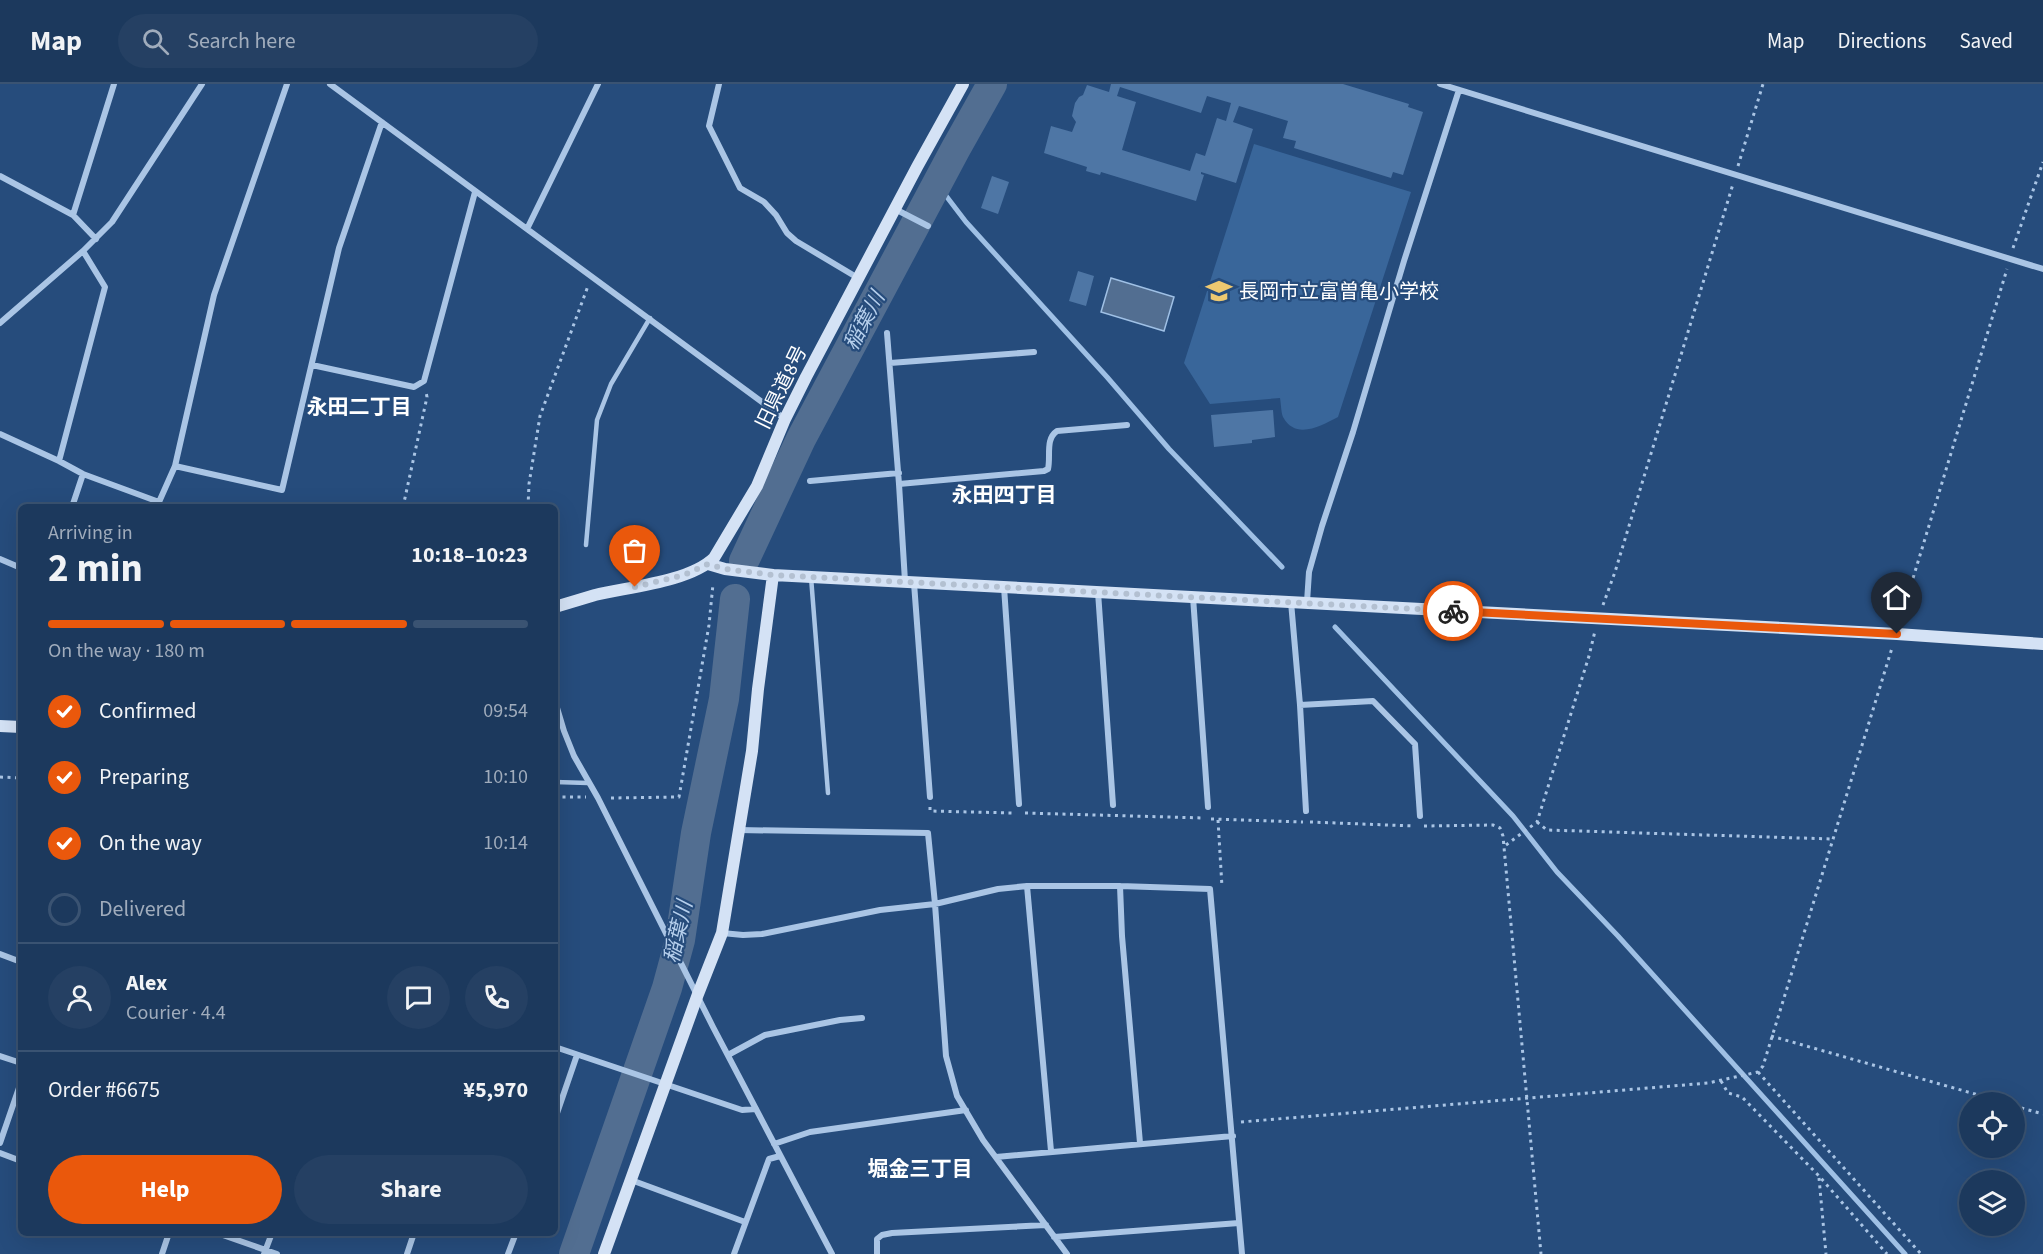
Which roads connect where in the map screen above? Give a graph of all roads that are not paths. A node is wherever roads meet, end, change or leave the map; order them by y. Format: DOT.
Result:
graph roads {
  1 [pos="114,84"];
  2 [pos="202,84"];
  3 [pos="287,84"];
  4 [pos="330,84"];
  5 [pos="598,84"];
  6 [pos="719,84"];
  7 [pos="1440,84"];
  8 [pos="960,85"];
  9 [pos="1459,90"];
  10 [pos="382,122"];
  11 [pos="0,176"];
  12 [pos="475,192"];
  13 [pos="898,211"];
  14 [pos="73,215"];
  15 [pos="928,226"];
  16 [pos="527,229"];
  17 [pos="96,239"];
  18 [pos="83,252"];
  19 [pos="2043,269"];
  20 [pos="858,278"];
  21 [pos="650,318"];
  22 [pos="0,323"];
  23 [pos="887,333"];
  24 [pos="1034,352"];
  25 [pos="890,363"];
  26 [pos="312,365"];
  27 [pos="785,419"];
  28 [pos="1126,425"];
  29 [pos="0,434"];
  30 [pos="59,461"];
  31 [pos="175,466"];
  32 [pos="898,473"];
  33 [pos="83,474"];
  34 [pos="810,481"];
  35 [pos="899,484"];
  36 [pos="73,504"];
  37 [pos="586,544"];
  38 [pos="0,559"];
  39 [pos="708,564"];
  40 [pos="18,567"];
  41 [pos="773,575"];
  42 [pos="811,576"];
  43 [pos="909,581"];
  44 [pos="1004,586"];
  45 [pos="1098,592"];
  46 [pos="1193,596"];
  47 [pos="1291,602"];
  48 [pos="1307,602"];
  49 [pos="558,607"];
  50 [pos="2043,644"];
  51 [pos="1300,705"];
  52 [pos="558,711"];
  53 [pos="0,726"];
  54 [pos="18,727"];
  55 [pos="558,782"];
  56 [pos="588,783"];
  57 [pos="828,793"];
  58 [pos="930,797"];
  59 [pos="1019,804"];
  60 [pos="1113,805"];
  61 [pos="1208,807"];
  62 [pos="1306,811"];
  63 [pos="1420,816"];
  64 [pos="740,830"];
  65 [pos="1027,886"];
  66 [pos="1120,886"];
  67 [pos="935,904"];
  68 [pos="722,933"];
  69 [pos="0,954"];
  70 [pos="18,961"];
  71 [pos="698,994"];
  72 [pos="862,1018"];
  73 [pos="558,1048"];
  74 [pos="577,1055"];
  75 [pos="728,1055"];
  76 [pos="0,1056"];
  77 [pos="18,1062"];
  78 [pos="665,1084"];
  79 [pos="18,1091"];
  80 [pos="756,1109"];
  81 [pos="558,1110"];
  82 [pos="966,1110"];
  83 [pos="1233,1136"];
  84 [pos="0,1143"];
  85 [pos="1140,1143"];
  86 [pos="774,1144"];
  87 [pos="1051,1151"];
  88 [pos="0,1153"];
  89 [pos="780,1156"];
  90 [pos="996,1157"];
  91 [pos="18,1160"];
  92 [pos="631,1180"];
  93 [pos="745,1222"];
  94 [pos="1239,1223"];
  95 [pos="1046,1226"];
  96 [pos="169,1236"];
  97 [pos="225,1236"];
  98 [pos="271,1236"];
  99 [pos="413,1236"];
  100 [pos="515,1236"];
  101 [pos="1054,1237"];
  102 [pos="265,1252"];
  103 [pos="162,1254"];
  104 [pos="277,1254"];
  105 [pos="406,1254"];
  106 [pos="508,1254"];
  107 [pos="604,1254"];
  108 [pos="734,1254"];
  109 [pos="832,1254"];
  110 [pos="877,1254"];
  111 [pos="1067,1254"];
  112 [pos="1242,1254"];
  1 -- 14 [label="street"];
  2 -- 17 [label="street"];
  3 -- 31 [label="street"];
  4 -- 10 [label="street"];
  5 -- 16 [label="street"];
  6 -- 20 [label="street"];
  7 -- 9 [label="street"];
  8 -- 13 [label="street, 旧県道8号"];
  9 -- 19 [label="street"];
  9 -- 48 [label="street"];
  10 -- 12 [label="street"];
  10 -- 26 [label="street"];
  11 -- 14 [label="street"];
  12 -- 16 [label="street"];
  12 -- 26 [label="street"];
  13 -- 15 [label="street"];
  13 -- 20 [label="street, 旧県道8号"];
  14 -- 17 [label="street"];
  16 -- 21 [label="street"];
  17 -- 18 [label="street"];
  18 -- 22 [label="street"];
  18 -- 30 [label="street"];
  20 -- 27 [label="street, 旧県道8号"];
  21 -- 27 [label="street"];
  21 -- 37 [label="lane"];
  23 -- 25 [label="street"];
  24 -- 25 [label="street"];
  25 -- 32 [label="street"];
  26 -- 31 [label="street"];
  27 -- 39 [label="street, 旧県道8号"];
  28 -- 35 [label="street"];
  29 -- 30 [label="street"];
  30 -- 33 [label="street"];
  31 -- 33 [label="street"];
  32 -- 34 [label="street"];
  32 -- 35 [label="street"];
  33 -- 36 [label="street"];
  35 -- 43 [label="street"];
  38 -- 40 [label="street"];
  39 -- 41 [label="street"];
  39 -- 49 [label="street, 旧県道8号"];
  41 -- 42 [label="street"];
  41 -- 64 [label="street"];
  42 -- 43 [label="street"];
  42 -- 57 [label="lane"];
  43 -- 44 [label="street"];
  43 -- 58 [label="street"];
  44 -- 45 [label="street"];
  44 -- 59 [label="street"];
  45 -- 46 [label="street"];
  45 -- 60 [label="street"];
  46 -- 47 [label="street"];
  46 -- 61 [label="street"];
  47 -- 48 [label="street"];
  47 -- 51 [label="street"];
  48 -- 50 [label="street"];
  51 -- 62 [label="street"];
  51 -- 63 [label="street"];
  52 -- 56 [label="street"];
  53 -- 54 [label="street"];
  55 -- 56 [label="lane"];
  56 -- 71 [label="street"];
  64 -- 67 [label="street"];
  64 -- 68 [label="street"];
  65 -- 66 [label="street"];
  65 -- 67 [label="street"];
  65 -- 87 [label="street"];
  66 -- 83 [label="street"];
  66 -- 85 [label="street"];
  67 -- 68 [label="street"];
  67 -- 82 [label="street"];
  68 -- 71 [label="street"];
  69 -- 70 [label="street"];
  71 -- 75 [label="street"];
  71 -- 78 [label="street"];
  72 -- 75 [label="street"];
  73 -- 74 [label="street"];
  74 -- 78 [label="street"];
  74 -- 81 [label="street"];
  75 -- 80 [label="street"];
  76 -- 77 [label="street"];
  78 -- 80 [label="street"];
  78 -- 92 [label="street"];
  79 -- 84 [label="street"];
  80 -- 86 [label="street"];
  82 -- 86 [label="street"];
  82 -- 90 [label="street"];
  83 -- 85 [label="street"];
  83 -- 94 [label="street"];
  85 -- 87 [label="street"];
  86 -- 89 [label="street"];
  87 -- 90 [label="street"];
  88 -- 91 [label="street"];
  89 -- 93 [label="street"];
  89 -- 109 [label="street"];
  90 -- 95 [label="street"];
  92 -- 93 [label="street"];
  92 -- 107 [label="street"];
  93 -- 108 [label="street"];
  94 -- 101 [label="street"];
  94 -- 112 [label="street"];
  95 -- 101 [label="street"];
  95 -- 110 [label="street"];
  96 -- 103 [label="street"];
  97 -- 102 [label="street"];
  98 -- 102 [label="street"];
  99 -- 105 [label="street"];
  100 -- 106 [label="street"];
  101 -- 111 [label="street"];
  102 -- 104 [label="street"];
}
